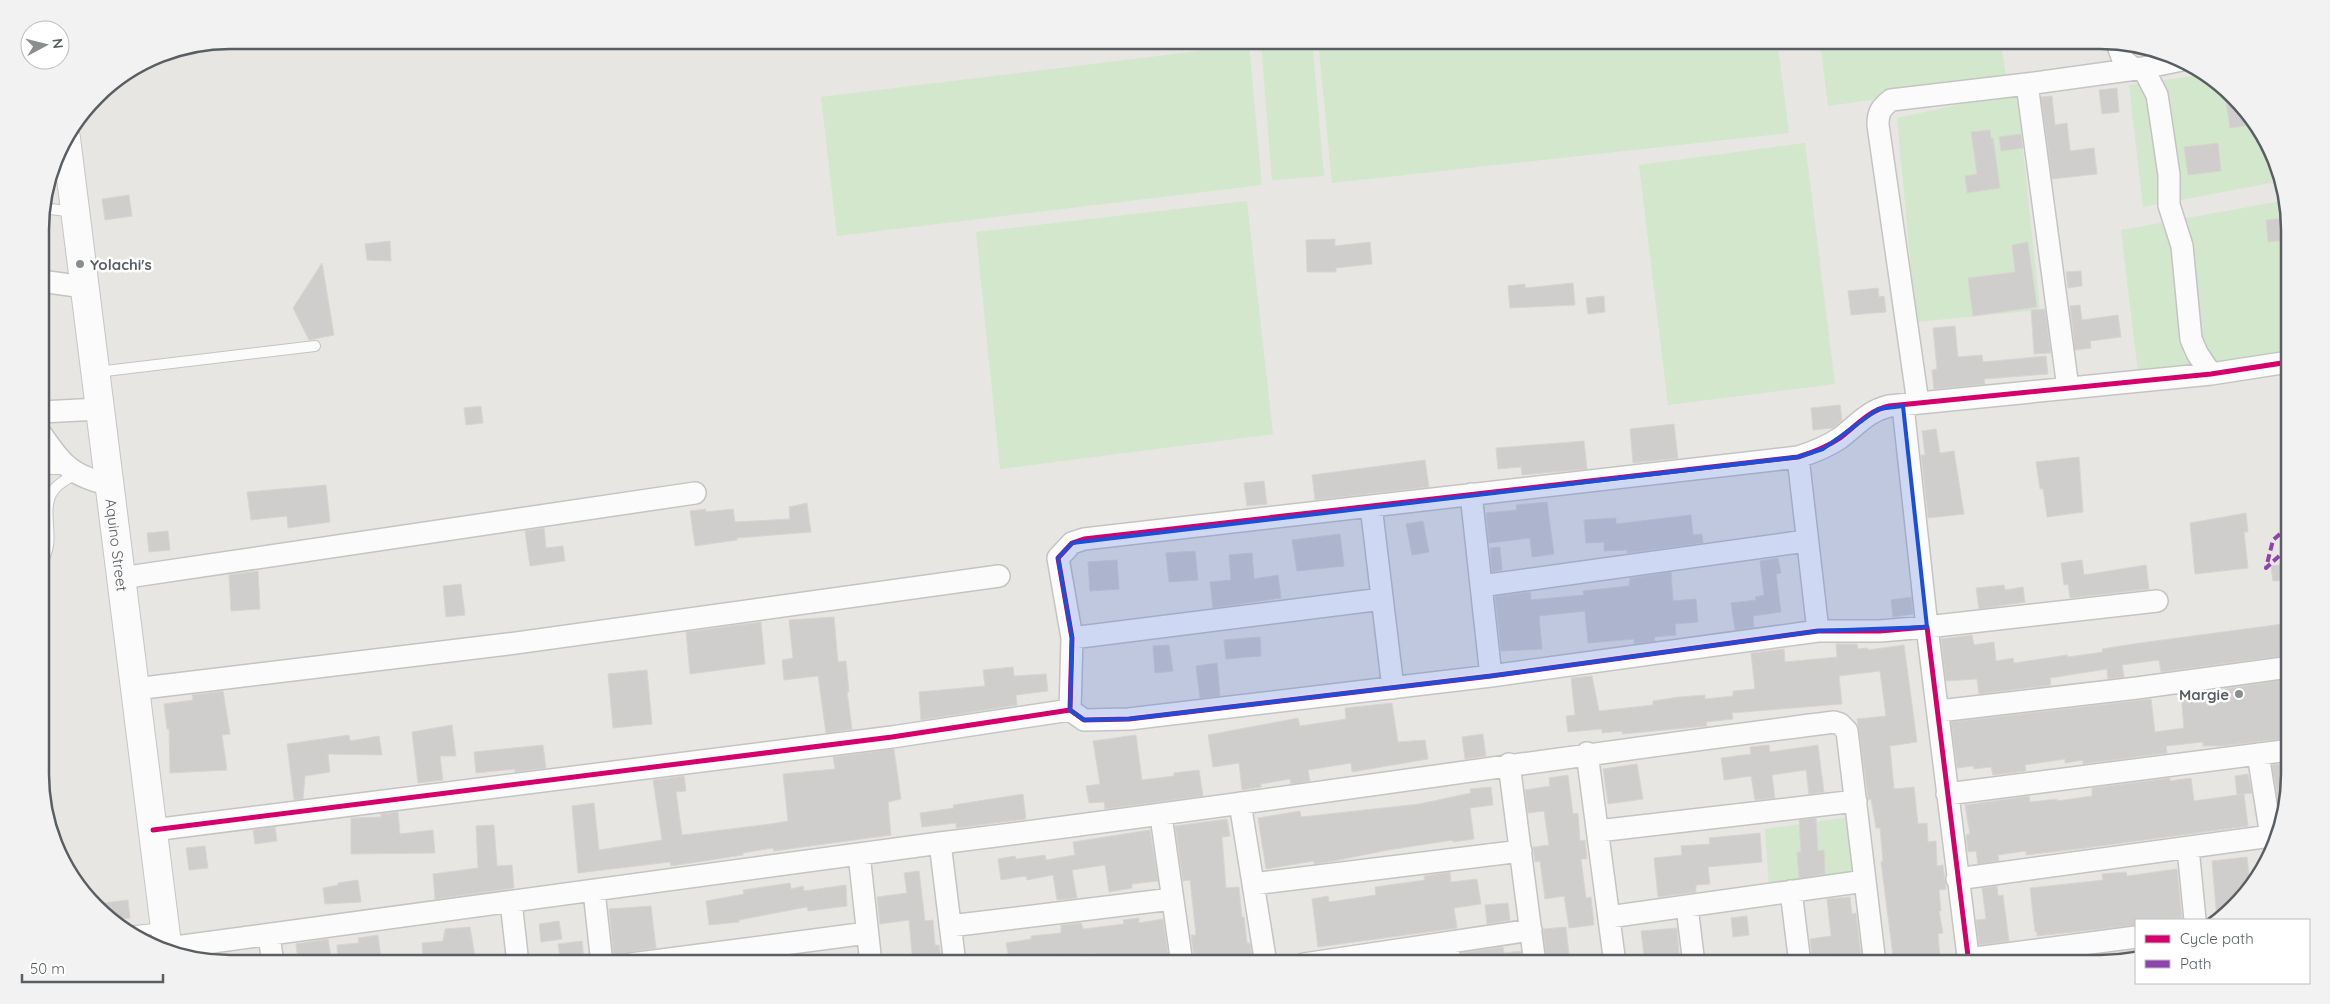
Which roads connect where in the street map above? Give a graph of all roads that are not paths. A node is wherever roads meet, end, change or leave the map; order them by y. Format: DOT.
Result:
graph roads {
  1 [pos="2119,50"];
  2 [pos="2168,63"];
  3 [pos="2138,69"];
  4 [pos="2027,84"];
  5 [pos="67,149"];
  6 [pos="50,209"];
  7 [pos="75,212"];
  8 [pos="49,282"];
  9 [pos="84,287"];
  10 [pos="314,346"];
  11 [pos="2281,363"];
  12 [pos="95,372"];
  13 [pos="2210,374"];
  14 [pos="2068,388"];
  15 [pos="1911,405"];
  16 [pos="100,409"];
  17 [pos="49,412"];
  18 [pos="49,444"];
  19 [pos="1798,457"];
  20 [pos="49,469"];
  21 [pos="71,471"];
  22 [pos="110,486"];
  23 [pos="695,493"];
  24 [pos="1471,494"];
  25 [pos="49,501"];
  26 [pos="1371,506"];
  27 [pos="1806,542"];
  28 [pos="998,576"];
  29 [pos="121,578"];
  30 [pos="1481,586"];
  31 [pos="1382,599"];
  32 [pos="2157,601"];
  33 [pos="1928,628"];
  34 [pos="1818,631"];
  35 [pos="1072,638"];
  36 [pos="2281,668"];
  37 [pos="1491,676"];
  38 [pos="1393,688"];
  39 [pos="135,689"];
  40 [pos="1070,710"];
  41 [pos="1939,710"];
  42 [pos="2281,751"];
  43 [pos="1587,754"];
  44 [pos="2258,754"];
  45 [pos="1509,764"];
  46 [pos="1947,794"];
  47 [pos="1856,801"];
  48 [pos="1240,803"];
  49 [pos="1161,816"];
  50 [pos="2273,829"];
  51 [pos="153,830"];
  52 [pos="1598,831"];
  53 [pos="2270,837"];
  54 [pos="940,843"];
  55 [pos="2188,848"];
  56 [pos="1521,851"];
  57 [pos="859,854"];
  58 [pos="1957,879"];
  59 [pos="1865,881"];
  60 [pos="1253,884"];
  61 [pos="594,890"];
  62 [pos="1791,891"];
  63 [pos="1172,899"];
  64 [pos="511,902"];
  65 [pos="1687,907"];
  66 [pos="1610,917"];
  67 [pos="2195,919"];
  68 [pos="950,926"];
  69 [pos="1531,930"];
  70 [pos="867,933"];
  71 [pos="269,936"];
  72 [pos="2135,937"];
  73 [pos="167,942"];
  74 [pos="1449,953"];
  75 [pos="272,955"];
  76 [pos="517,955"];
  77 [pos="601,955"];
  78 [pos="700,955"];
  79 [pos="870,955"];
  80 [pos="954,955"];
  81 [pos="1181,955"];
  82 [pos="1265,955"];
  83 [pos="1423,955"];
  84 [pos="1534,955"];
  85 [pos="1614,955"];
  86 [pos="1693,955"];
  87 [pos="1799,955"];
  88 [pos="1874,955"];
  89 [pos="1968,955"];
  90 [pos="2011,955"];
  1 -- 3 [label="street"];
  2 -- 3 [label="street"];
  3 -- 4 [label="street"];
  3 -- 13 [label="street"];
  4 -- 14 [label="street"];
  4 -- 15 [label="street"];
  5 -- 7 [label="main road, Aquino Street"];
  6 -- 7 [label="lane"];
  7 -- 9 [label="main road, Aquino Street"];
  8 -- 9 [label="street"];
  9 -- 12 [label="main road, Aquino Street"];
  10 -- 12 [label="lane"];
  11 -- 13 [label="street"];
  12 -- 16 [label="main road, Aquino Street"];
  13 -- 14 [label="street"];
  14 -- 15 [label="street"];
  15 -- 19 [label="street"];
  15 -- 33 [label="street"];
  16 -- 17 [label="street"];
  16 -- 22 [label="main road, Aquino Street"];
  18 -- 21 [label="street"];
  19 -- 24 [label="street"];
  19 -- 27 [label="street"];
  20 -- 21 [label="lane"];
  21 -- 22 [label="street"];
  21 -- 25 [label="lane"];
  22 -- 29 [label="main road, Aquino Street"];
  23 -- 29 [label="street"];
  24 -- 26 [label="street"];
  24 -- 30 [label="street"];
  26 -- 31 [label="street"];
  26 -- 35 [label="street"];
  27 -- 30 [label="street"];
  27 -- 34 [label="street"];
  28 -- 39 [label="street"];
  29 -- 39 [label="main road, Aquino Street"];
  30 -- 37 [label="street"];
  31 -- 35 [label="street"];
  31 -- 38 [label="street"];
  32 -- 33 [label="street"];
  33 -- 34 [label="street"];
  33 -- 41 [label="street"];
  34 -- 37 [label="street"];
  35 -- 40 [label="street"];
  36 -- 41 [label="street"];
  37 -- 38 [label="street"];
  38 -- 40 [label="street"];
  39 -- 51 [label="main road, Aquino Street"];
  40 -- 51 [label="street"];
  41 -- 46 [label="street"];
  42 -- 44 [label="street"];
  43 -- 45 [label="street"];
  43 -- 47 [label="street"];
  43 -- 52 [label="street"];
  44 -- 46 [label="street"];
  44 -- 50 [label="street"];
  45 -- 48 [label="street"];
  45 -- 56 [label="street"];
  46 -- 58 [label="street"];
  47 -- 52 [label="street"];
  47 -- 59 [label="street"];
  48 -- 49 [label="street"];
  48 -- 60 [label="street"];
  49 -- 54 [label="street"];
  49 -- 63 [label="street"];
  51 -- 73 [label="main road, Aquino Street"];
  52 -- 66 [label="street"];
  53 -- 55 [label="street"];
  54 -- 57 [label="street"];
  54 -- 68 [label="street"];
  55 -- 58 [label="street"];
  55 -- 67 [label="street"];
  56 -- 60 [label="street"];
  56 -- 69 [label="street"];
  57 -- 61 [label="street"];
  57 -- 70 [label="street"];
  58 -- 89 [label="street"];
  59 -- 62 [label="street"];
  59 -- 88 [label="street"];
  60 -- 82 [label="street"];
  61 -- 64 [label="street"];
  61 -- 77 [label="street"];
  62 -- 65 [label="street"];
  62 -- 87 [label="street"];
  63 -- 68 [label="street"];
  63 -- 81 [label="street"];
  64 -- 71 [label="street"];
  64 -- 76 [label="street"];
  65 -- 66 [label="street"];
  65 -- 86 [label="street"];
  66 -- 85 [label="street"];
  68 -- 80 [label="street"];
  69 -- 74 [label="street"];
  69 -- 84 [label="street"];
  70 -- 78 [label="street"];
  70 -- 79 [label="street"];
  71 -- 73 [label="street"];
  71 -- 75 [label="street"];
  72 -- 90 [label="street"];
  74 -- 83 [label="street"];
}
